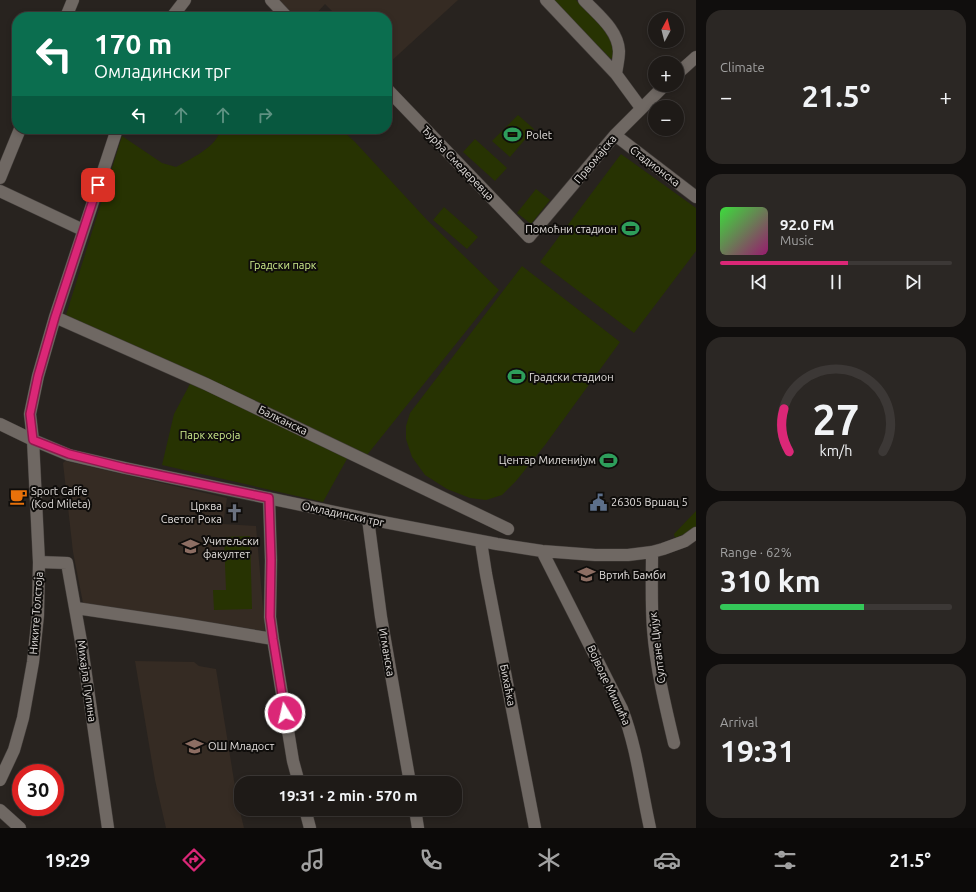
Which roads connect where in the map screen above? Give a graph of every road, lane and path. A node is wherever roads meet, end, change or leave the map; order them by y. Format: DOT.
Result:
graph roads {
  1 [pos="73,0"];
  2 [pos="185,0"];
  3 [pos="271,0"];
  4 [pos="546,0"];
  5 [pos="584,0"];
  6 [pos="68,12"];
  7 [pos="176,12"];
  8 [pos="283,12"];
  9 [pos="696,56"];
  10 [pos="684,67"];
  11 [pos="616,74"];
  12 [pos="658,92"];
  13 [pos="392,94"];
  14 [pos="641,108"];
  15 [pos="18,134"];
  16 [pos="115,134"];
  17 [pos="615,135"];
  18 [pos="0,178"];
  19 [pos="0,191"];
  20 [pos="696,197"];
  21 [pos="83,230"];
  22 [pos="529,237"];
  23 [pos="55,317"];
  24 [pos="0,424"];
  25 [pos="33,440"];
  26 [pos="269,498"];
  27 [pos="368,519"];
  28 [pos="508,529"];
  29 [pos="696,533"];
  30 [pos="482,542"];
  31 [pos="542,551"];
  32 [pos="655,552"];
  33 [pos="39,562"];
  34 [pos="76,608"];
  35 [pos="273,639"];
  36 [pos="674,743"];
  37 [pos="297,776"];
  38 [pos="409,776"];
  39 [pos="0,780"];
  40 [pos="0,810"];
  41 [pos="307,816"];
  42 [pos="416,816"];
  43 [pos="20,828"];
  44 [pos="108,828"];
  45 [pos="310,828"];
  46 [pos="418,828"];
  47 [pos="535,828"];
  48 [pos="650,828"];
  1 -- 6 [label="street"];
  2 -- 7 [label="street"];
  3 -- 8 [label="street"];
  4 -- 11 [label="street"];
  5 -- 11 [label="street"];
  9 -- 10 [label="street"];
  11 -- 14 [label="street"];
  12 -- 14 [label="street, Првомајска"];
  13 -- 22 [label="street, Ђурђа Смедеревца"];
  14 -- 17 [label="street, Првомајска"];
  15 -- 18 [label="street"];
  16 -- 21 [label="street, Никите Толстоја"];
  17 -- 20 [label="street, Стадионска"];
  17 -- 22 [label="street, Првомајска"];
  19 -- 21 [label="street"];
  21 -- 23 [label="street, Никите Толстоја"];
  23 -- 25 [label="street, Никите Толстоја"];
  23 -- 28 [label="street, Балканска"];
  24 -- 25 [label="street, Омладински трг"];
  25 -- 26 [label="street, Омладински трг"];
  25 -- 33 [label="street, Никите Толстоја"];
  26 -- 27 [label="street, Омладински трг"];
  26 -- 35 [label="street"];
  27 -- 30 [label="street, Омладински трг"];
  27 -- 38 [label="street, Игманска"];
  29 -- 32 [label="street, Омладински трг"];
  30 -- 31 [label="street, Омладински трг"];
  30 -- 47 [label="street, Бихаћка"];
  31 -- 32 [label="street, Омладински трг"];
  31 -- 48 [label="street, Војводе Мишића"];
  32 -- 36 [label="street, Султане Цијук"];
  33 -- 34 [label="street, Михајла Пупина"];
  33 -- 39 [label="street, Никите Толстоја"];
  34 -- 35 [label="street"];
  34 -- 44 [label="street, Михајла Пупина"];
  35 -- 37 [label="street"];
  40 -- 43 [label="street"];
  41 -- 45 [label="street"];
  42 -- 46 [label="street"];
}
